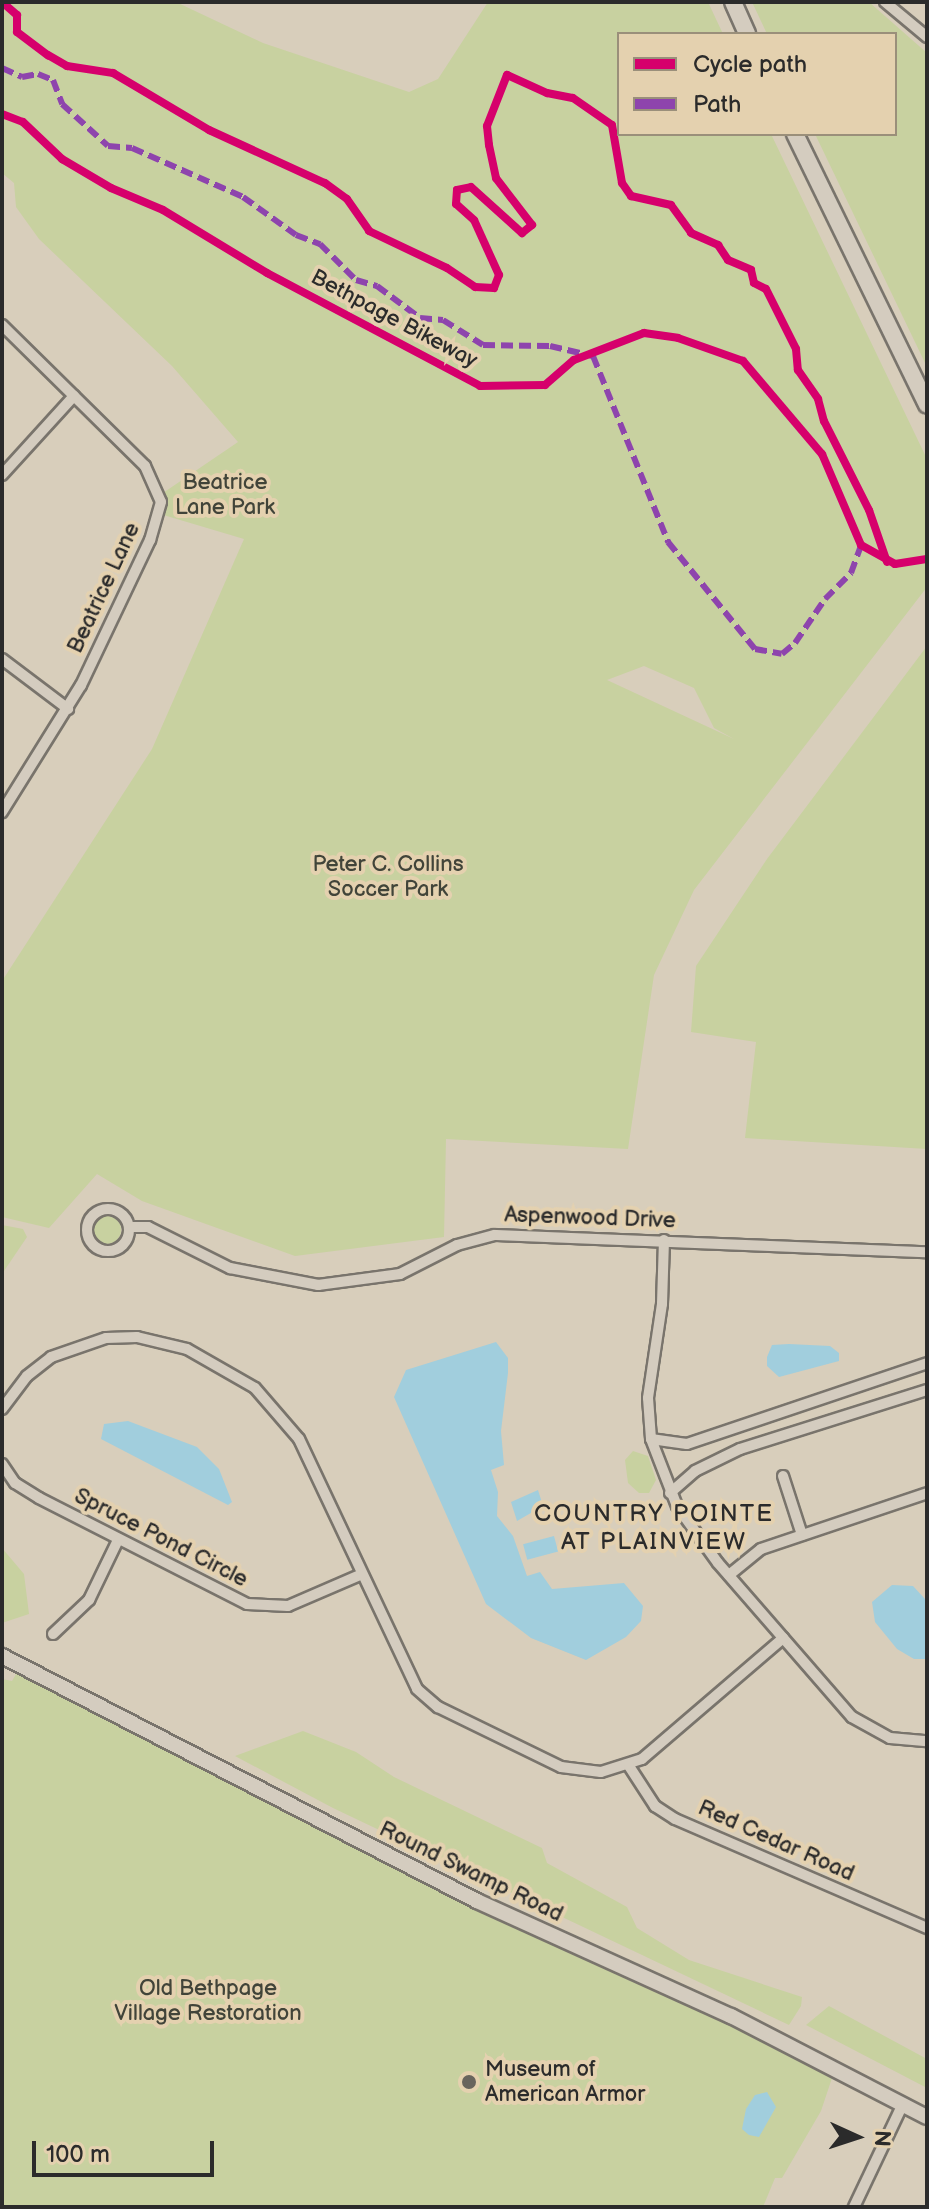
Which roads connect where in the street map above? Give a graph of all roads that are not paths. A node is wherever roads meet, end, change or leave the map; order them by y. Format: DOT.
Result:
graph roads {
  1 [pos="733,2"];
  2 [pos="885,2"];
  3 [pos="746,32"];
  4 [pos="927,37"];
  5 [pos="796,136"];
  6 [pos="2,325"];
  7 [pos="74,396"];
  8 [pos="927,405"];
  9 [pos="2,475"];
  10 [pos="2,659"];
  11 [pos="68,709"];
  12 [pos="2,812"];
  13 [pos="129,1227"];
  14 [pos="664,1240"];
  15 [pos="927,1252"];
  16 [pos="927,1363"];
  17 [pos="927,1390"];
  18 [pos="2,1409"];
  19 [pos="651,1439"];
  20 [pos="2,1464"];
  21 [pos="783,1476"];
  22 [pos="670,1493"];
  23 [pos="927,1493"];
  24 [pos="802,1535"];
  25 [pos="118,1540"];
  26 [pos="360,1575"];
  27 [pos="729,1575"];
  28 [pos="53,1634"];
  29 [pos="783,1638"];
  30 [pos="2,1656"];
  31 [pos="927,1741"];
  32 [pos="629,1766"];
  33 [pos="927,1928"];
  34 [pos="903,2104"];
  35 [pos="927,2117"];
  36 [pos="854,2207"];
  1 -- 3 [label="main road"];
  2 -- 4 [label="street"];
  5 -- 8 [label="main road"];
  6 -- 7 [label="street, Beatrice Lane"];
  7 -- 9 [label="street"];
  7 -- 11 [label="street, Beatrice Lane"];
  10 -- 11 [label="street"];
  11 -- 12 [label="street, Beatrice Lane"];
  13 -- 13 [label="street, Aspenwood Drive"];
  13 -- 14 [label="street, Aspenwood Drive"];
  14 -- 15 [label="street, Aspenwood Drive"];
  14 -- 19 [label="street"];
  16 -- 19 [label="street"];
  17 -- 22 [label="street"];
  18 -- 26 [label="street"];
  19 -- 22 [label="street"];
  20 -- 25 [label="street, Spruce Pond Circle"];
  21 -- 24 [label="street"];
  22 -- 27 [label="street"];
  23 -- 24 [label="street"];
  24 -- 27 [label="street"];
  25 -- 26 [label="street, Spruce Pond Circle"];
  25 -- 28 [label="street"];
  26 -- 32 [label="street"];
  27 -- 29 [label="street"];
  29 -- 31 [label="street"];
  29 -- 32 [label="street"];
  30 -- 34 [label="main road, Round Swamp Road"];
  32 -- 33 [label="street, Red Cedar Road"];
  34 -- 35 [label="main road, Round Swamp Road"];
  34 -- 36 [label="street"];
}
